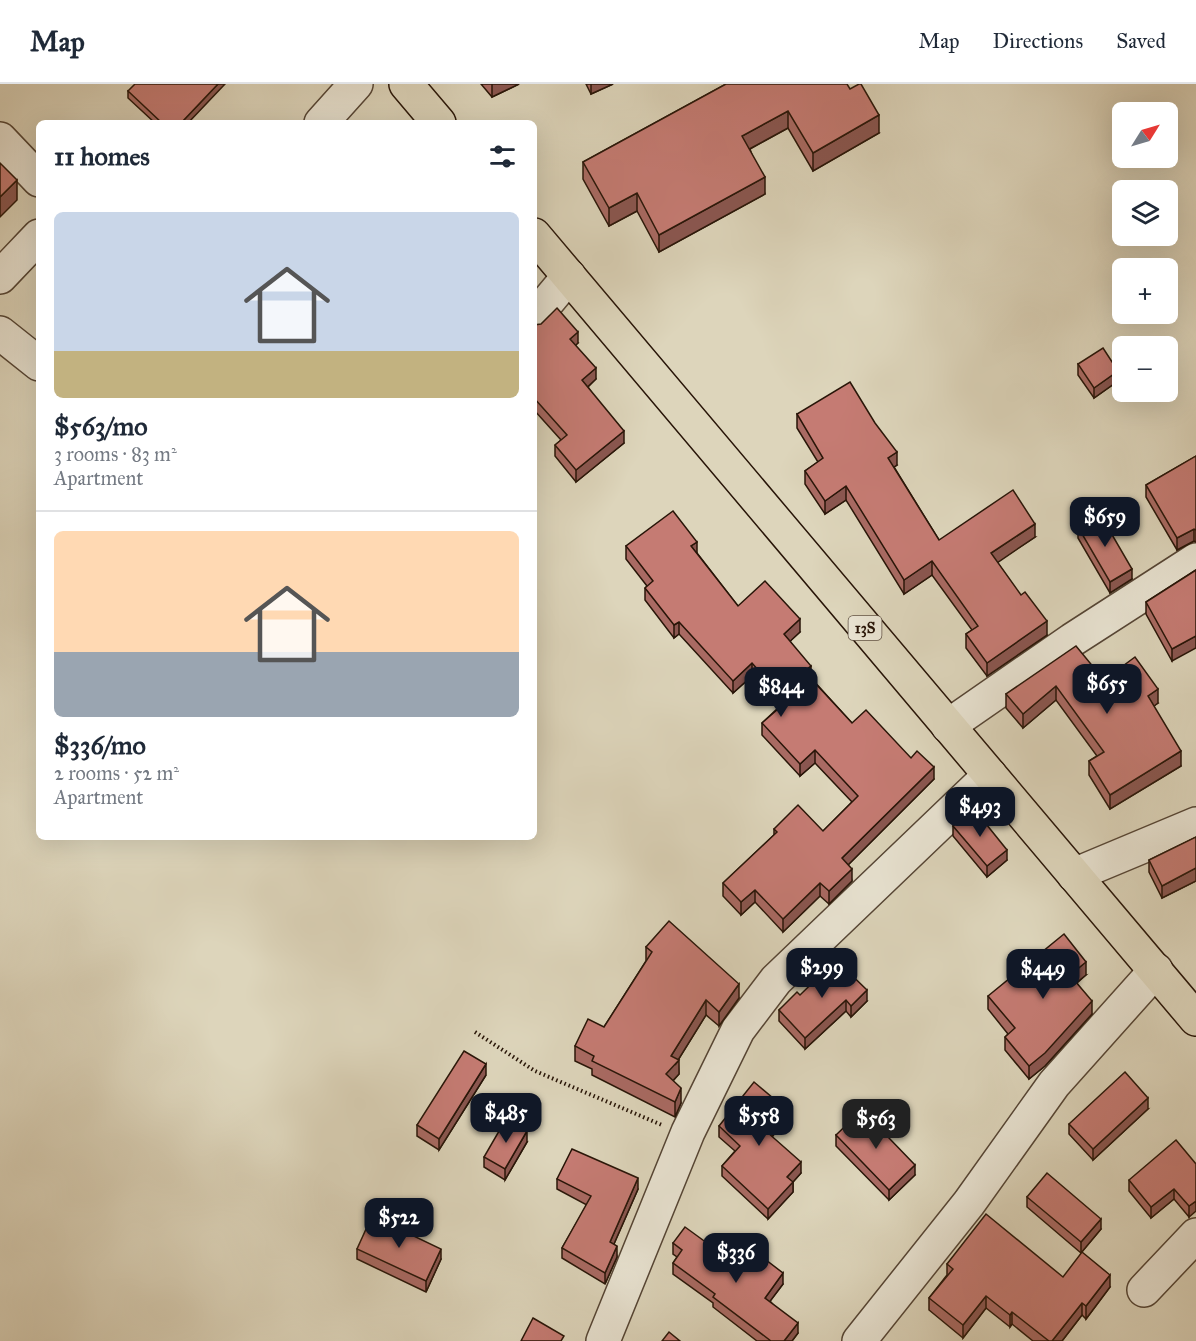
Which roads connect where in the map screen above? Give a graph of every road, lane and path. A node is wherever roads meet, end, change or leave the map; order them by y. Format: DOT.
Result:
graph roads {
  1 [pos="356,84"];
  2 [pos="406,84"];
  3 [pos="324,120"];
  4 [pos="436,120"];
  5 [pos="0,139"];
  6 [pos="36,177"];
  7 [pos="36,239"];
  8 [pos="537,239"];
  9 [pos="569,276"];
  10 [pos="0,277"];
  11 [pos="537,314"];
  12 [pos="0,333"];
  13 [pos="36,362"];
  14 [pos="1196,560"];
  15 [pos="948,726"];
  16 [pos="990,775"];
  17 [pos="1196,824"];
  18 [pos="1074,876"];
  19 [pos="1156,970"];
  20 [pos="1196,1019"];
  21 [pos="475,1032"];
  22 [pos="687,1136"];
  23 [pos="1196,1235"];
  24 [pos="1143,1290"];
  25 [pos="603,1341"];
  26 [pos="859,1341"];
  1 -- 3 [label="street"];
  2 -- 4 [label="highway"];
  5 -- 6 [label="street"];
  7 -- 10 [label="street"];
  8 -- 9 [label="highway, 13S"];
  9 -- 11 [label="street"];
  9 -- 15 [label="highway, 13S"];
  12 -- 13 [label="street"];
  14 -- 15 [label="street"];
  15 -- 16 [label="highway, 13S"];
  16 -- 18 [label="highway, 13S"];
  16 -- 22 [label="street"];
  17 -- 18 [label="street"];
  18 -- 19 [label="highway, 13S"];
  19 -- 20 [label="highway, 13S"];
  19 -- 26 [label="street"];
  21 -- 22 [label="path"];
  22 -- 25 [label="street"];
  23 -- 24 [label="street"];
}
